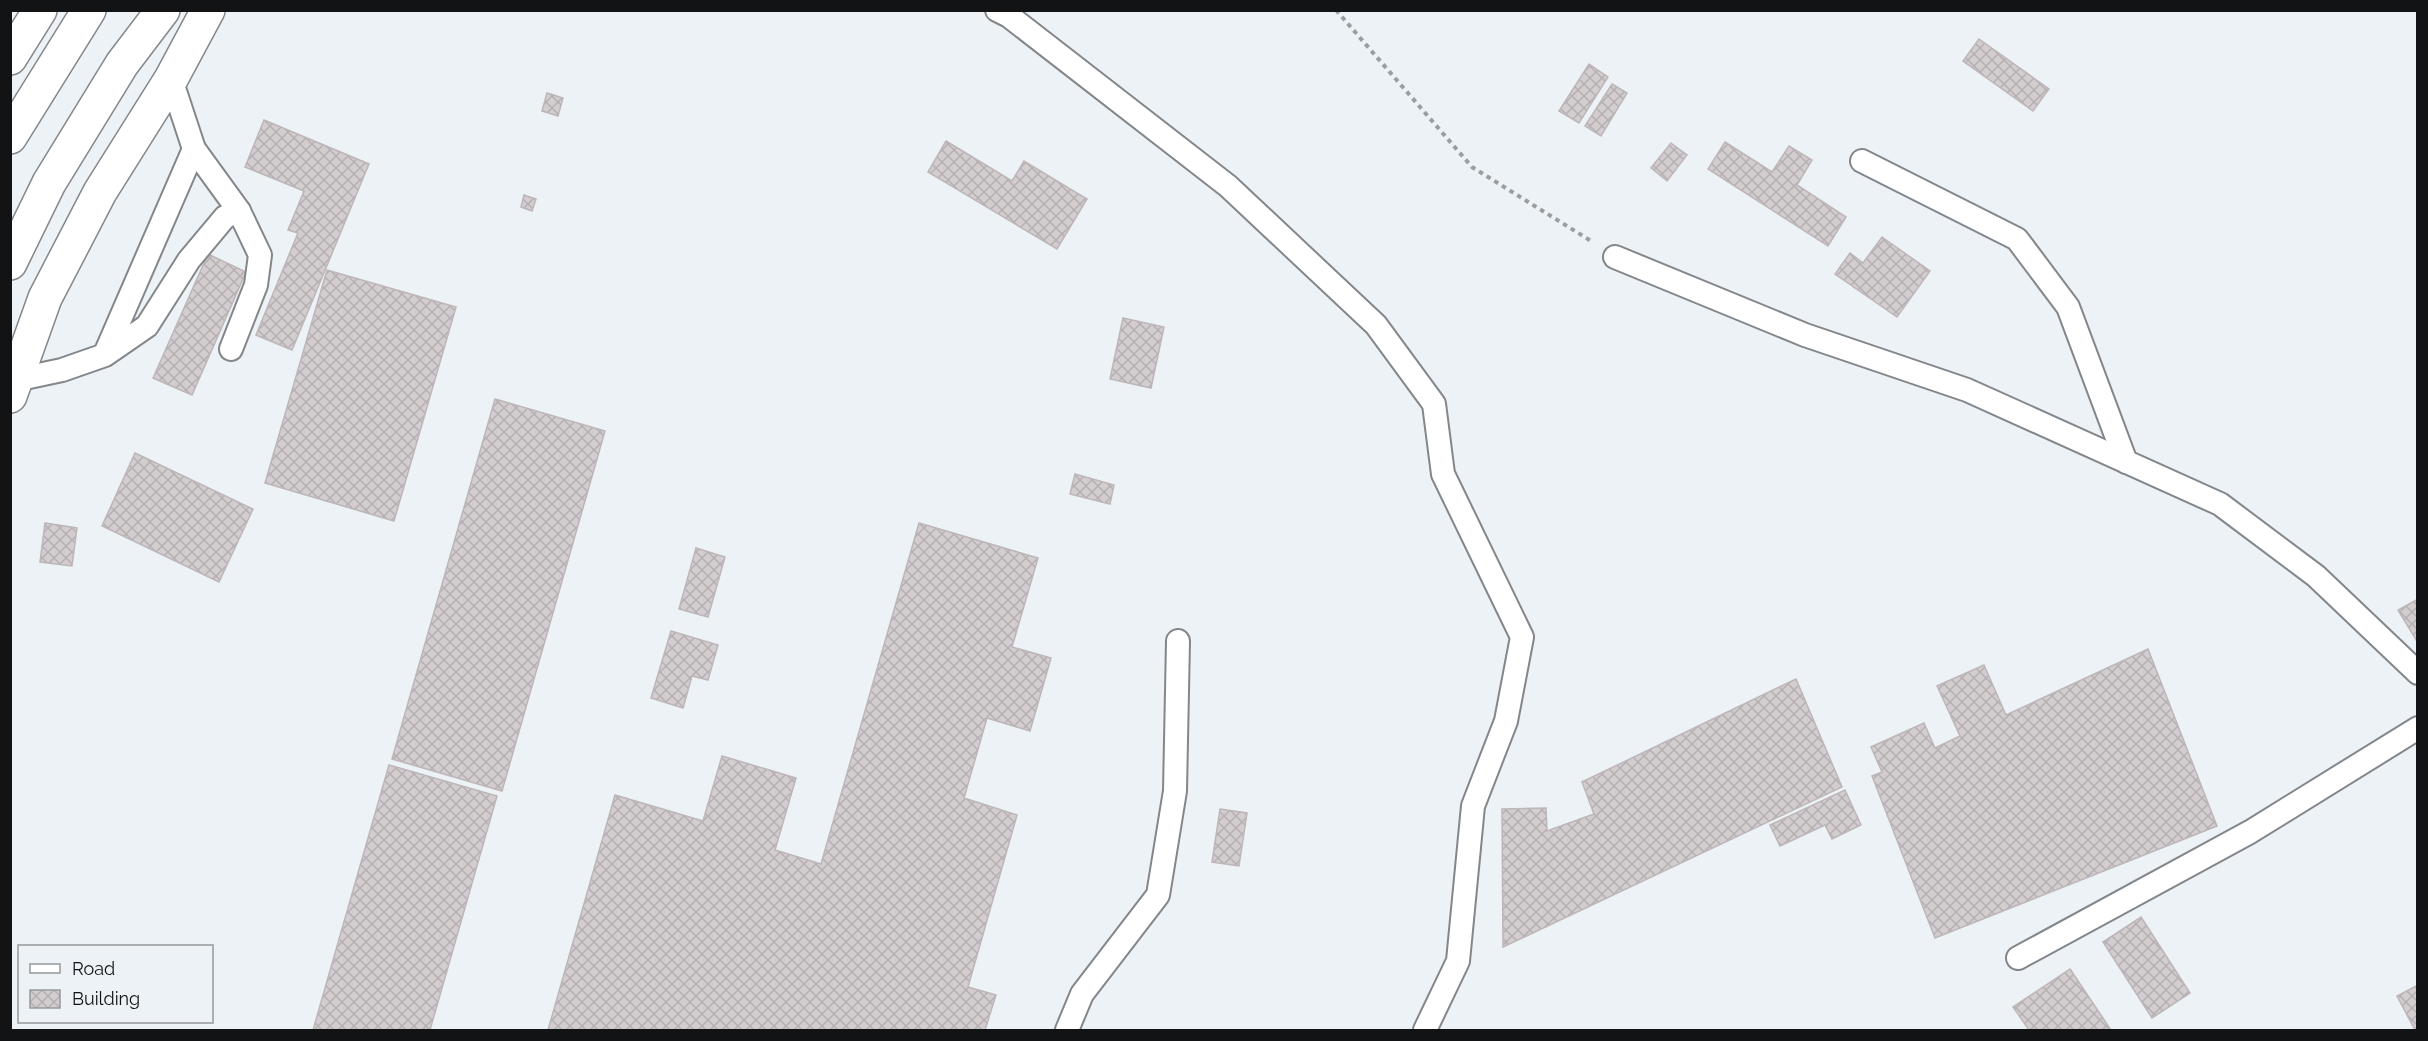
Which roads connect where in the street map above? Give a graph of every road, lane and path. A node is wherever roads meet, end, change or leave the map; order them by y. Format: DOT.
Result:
graph roads {
  1 [pos="40,10"];
  2 [pos="163,10"];
  3 [pos="208,10"];
  4 [pos="997,10"];
  5 [pos="1336,10"];
  6 [pos="84,17"];
  7 [pos="10,58"];
  8 [pos="171,80"];
  9 [pos="10,137"];
  10 [pos="194,149"];
  11 [pos="1862,161"];
  12 [pos="239,211"];
  13 [pos="1615,257"];
  14 [pos="10,263"];
  15 [pos="231,349"];
  16 [pos="105,355"];
  17 [pos="13,388"];
  18 [pos="2126,462"];
  19 [pos="1178,641"];
  20 [pos="2418,673"];
  21 [pos="2418,729"];
  22 [pos="2018,958"];
  23 [pos="1067,1030"];
  24 [pos="1425,1030"];
  1 -- 7 [label="main road"];
  2 -- 14 [label="main road"];
  3 -- 8 [label="main road"];
  4 -- 24 [label="lane"];
  5 -- 13 [label="path"];
  6 -- 9 [label="main road"];
  8 -- 10 [label="lane"];
  8 -- 17 [label="main road"];
  10 -- 12 [label="lane"];
  10 -- 16 [label="lane"];
  11 -- 18 [label="lane"];
  12 -- 15 [label="lane"];
  12 -- 16 [label="lane"];
  13 -- 18 [label="lane"];
  16 -- 17 [label="lane"];
  18 -- 20 [label="lane"];
  19 -- 23 [label="lane"];
  21 -- 22 [label="lane"];
}
